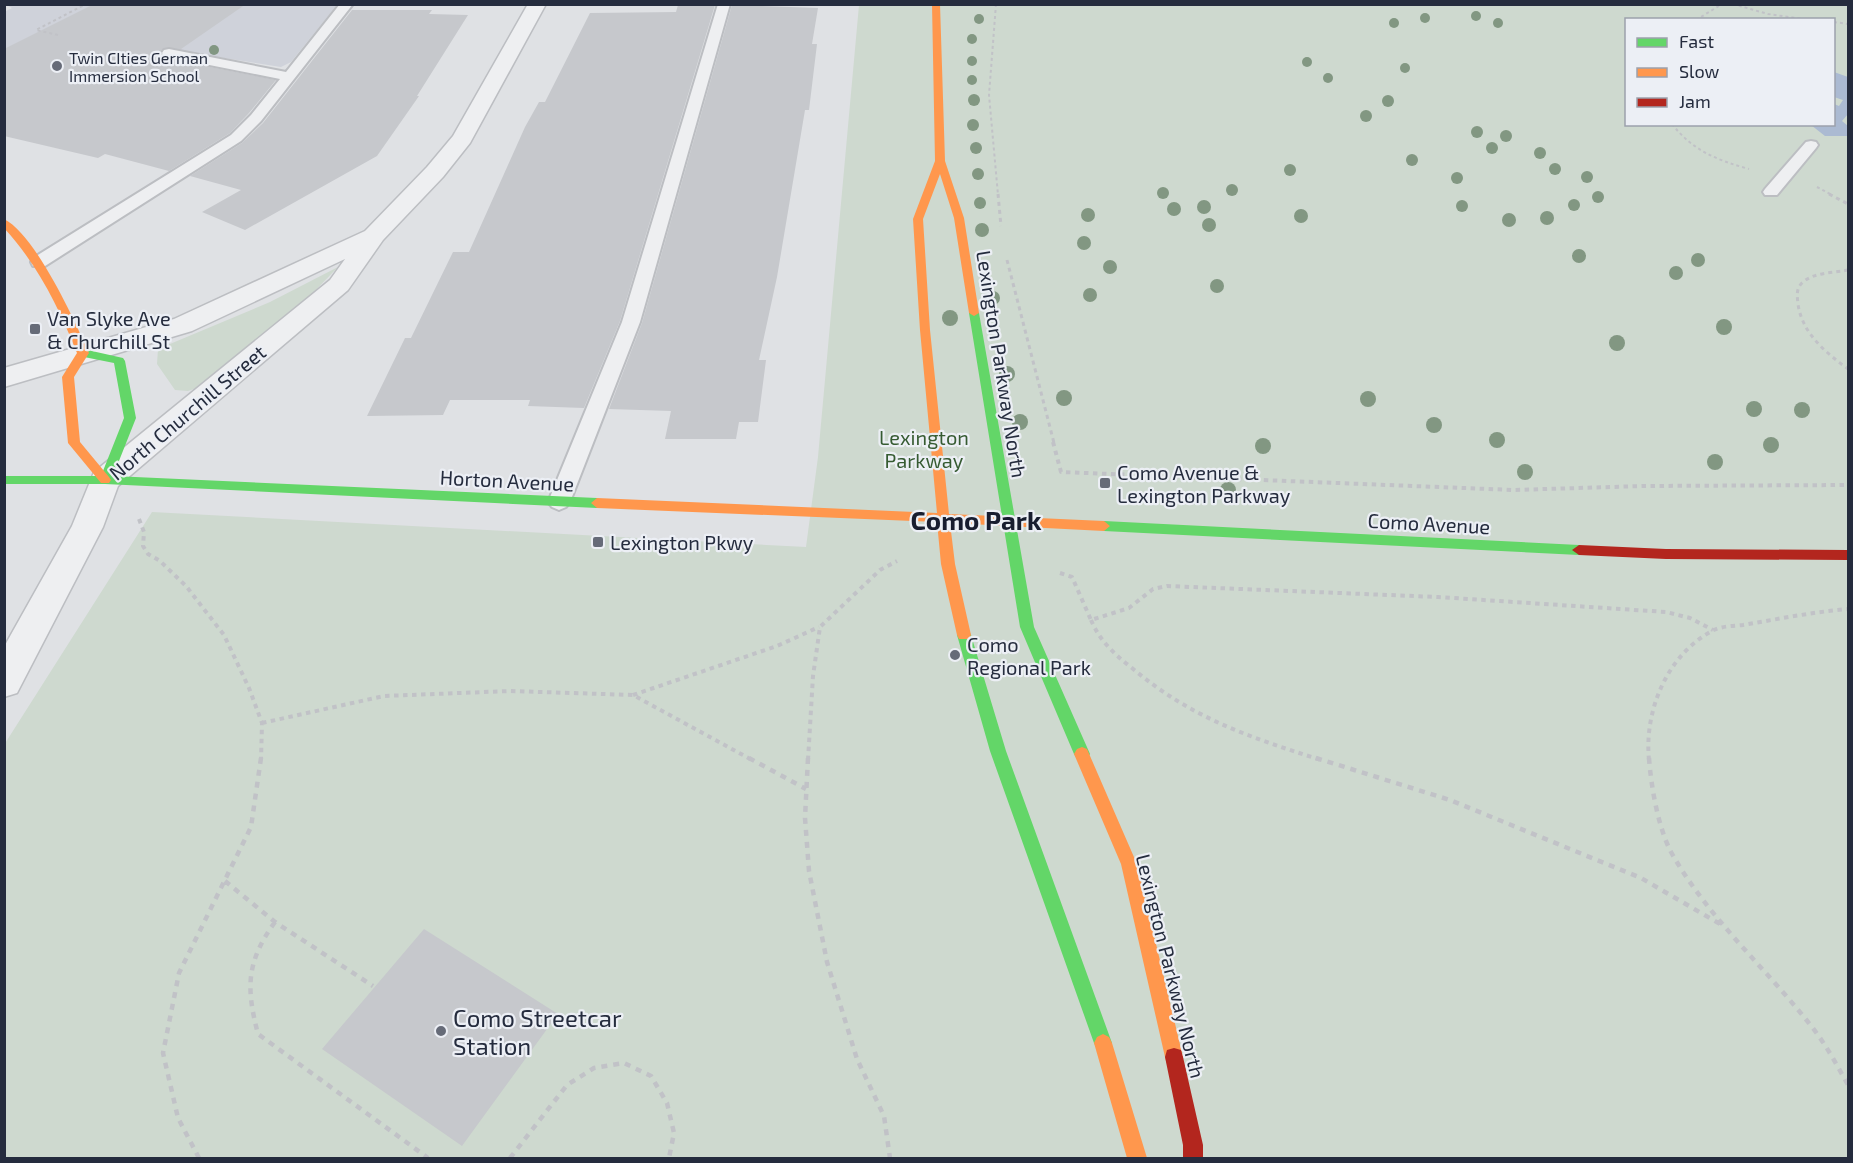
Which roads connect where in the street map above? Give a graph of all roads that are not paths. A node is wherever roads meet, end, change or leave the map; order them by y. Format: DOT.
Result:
graph roads {
  1 [pos="347,4"];
  2 [pos="537,4"];
  3 [pos="724,4"];
  4 [pos="936,4"];
  5 [pos="169,53"];
  6 [pos="289,77"];
  7 [pos="1811,145"];
  8 [pos="940,161"];
  9 [pos="1771,192"];
  10 [pos="4,222"];
  11 [pos="374,235"];
  12 [pos="39,262"];
  13 [pos="83,353"];
  14 [pos="4,378"];
  15 [pos="4,480"];
  16 [pos="105,480"];
  17 [pos="559,502"];
  18 [pos="943,517"];
  19 [pos="1008,522"];
  20 [pos="1848,555"];
  21 [pos="4,682"];
  22 [pos="1137,1158"];
  23 [pos="1193,1158"];
  1 -- 6 [label="lane"];
  2 -- 11 [label="street, North Churchill Street"];
  3 -- 17 [label="lane"];
  4 -- 8 [label="main road, Lexington Parkway North"];
  5 -- 6 [label="lane"];
  6 -- 12 [label="lane"];
  7 -- 9 [label="lane"];
  8 -- 18 [label="main road, Lexington Parkway North"];
  8 -- 19 [label="main road, Lexington Parkway North"];
  10 -- 12 [label="main road"];
  11 -- 13 [label="street, North Churchill Street"];
  11 -- 16 [label="street, North Churchill Street"];
  12 -- 13 [label="main road"];
  13 -- 14 [label="street, North Churchill Street"];
  13 -- 16 [label="main road"];
  13 -- 16 [label="main road"];
  15 -- 16 [label="main road, Horton Avenue"];
  16 -- 17 [label="main road, Horton Avenue"];
  16 -- 21 [label="street, North Churchill Street"];
  17 -- 18 [label="main road, Horton Avenue"];
  18 -- 19 [label="main road, Horton Avenue"];
  18 -- 22 [label="main road, Lexington Parkway North"];
  19 -- 20 [label="main road, Como Avenue"];
  19 -- 23 [label="main road, Lexington Parkway North"];
}
